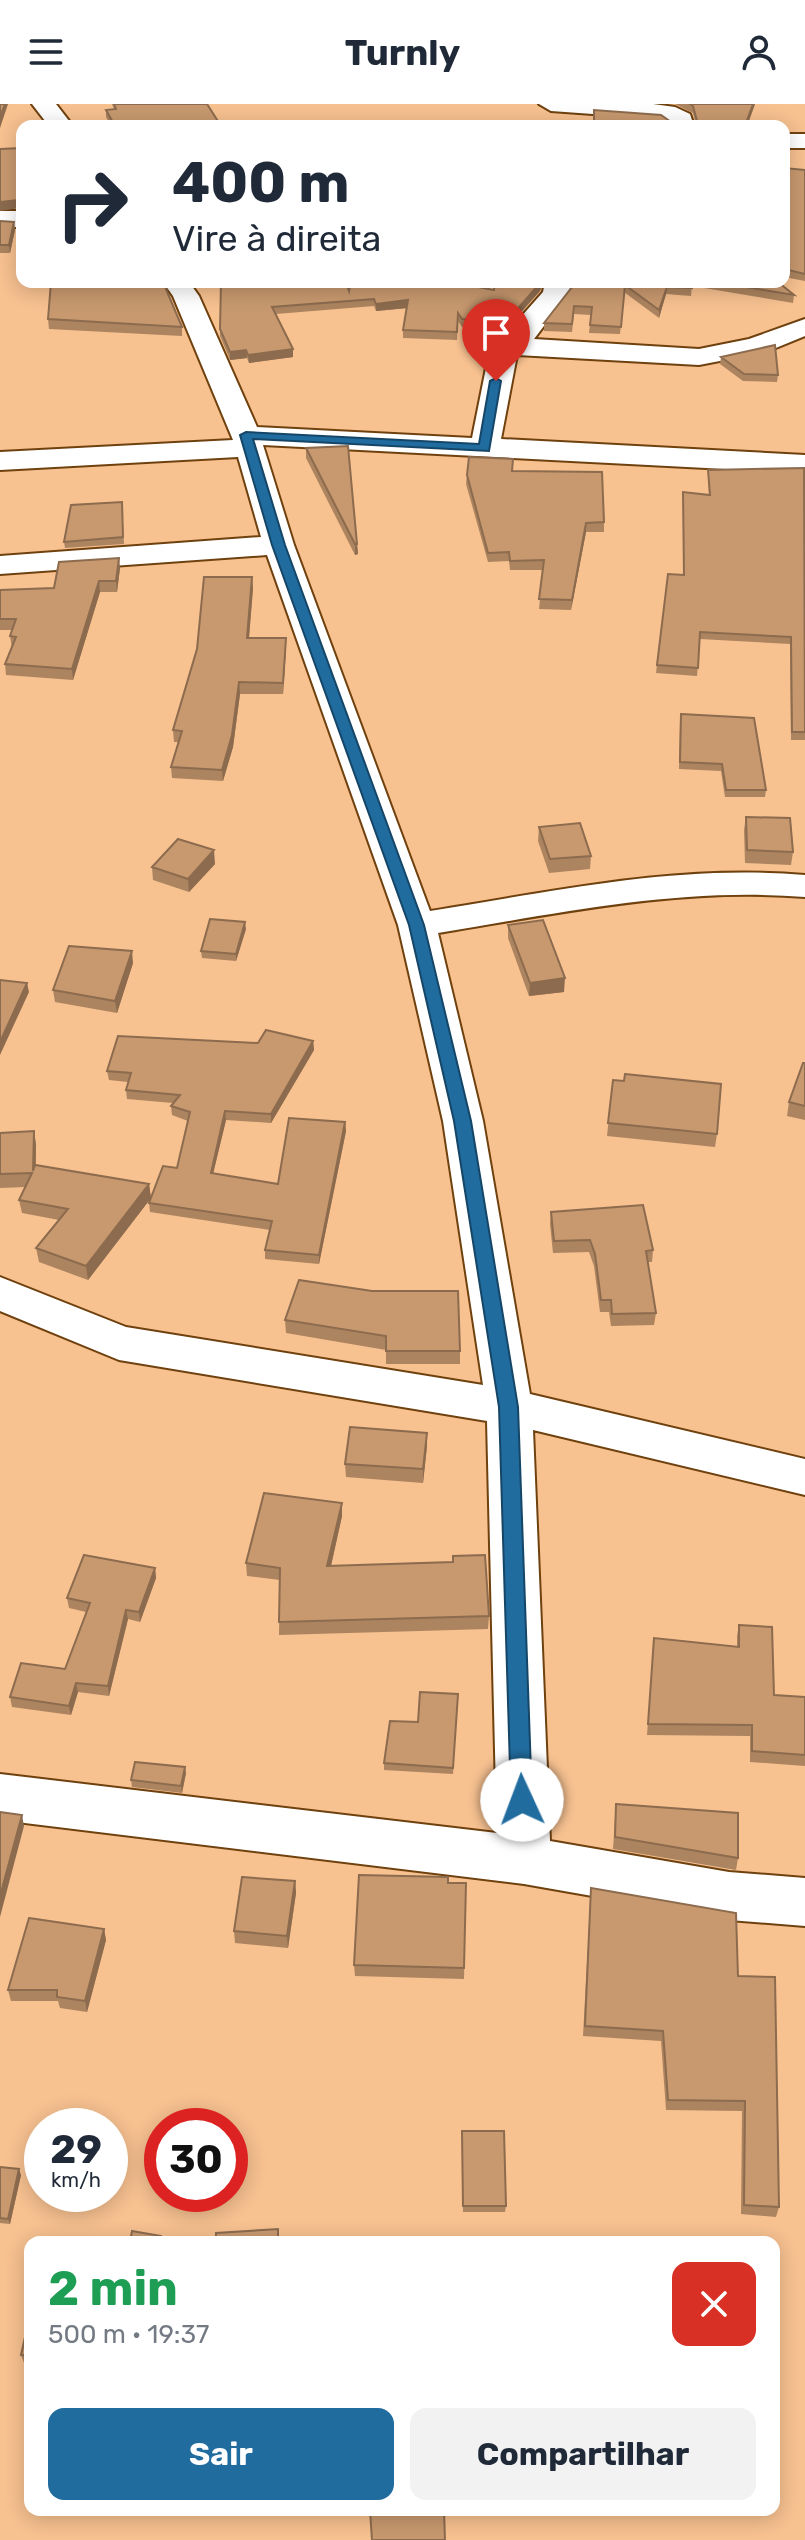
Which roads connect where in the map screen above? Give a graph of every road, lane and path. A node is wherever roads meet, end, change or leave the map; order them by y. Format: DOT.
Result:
graph roads {
  1 [pos="44,104"];
  2 [pos="565,112"];
  3 [pos="56,120"];
  4 [pos="682,120"];
  5 [pos="180,288"];
  6 [pos="557,288"];
  7 [pos="805,327"];
  8 [pos="511,346"];
  9 [pos="756,346"];
  10 [pos="800,360"];
  11 [pos="247,442"];
  12 [pos="485,448"];
  13 [pos="0,461"];
  14 [pos="805,464"];
  15 [pos="279,545"];
  16 [pos="0,565"];
  17 [pos="805,886"];
  18 [pos="417,925"];
  19 [pos="0,1293"];
  20 [pos="509,1407"];
  21 [pos="805,1477"];
  22 [pos="0,1797"];
  23 [pos="524,1860"];
  24 [pos="805,1902"];
  1 -- 3 [label="street"];
  2 -- 4 [label="street"];
  5 -- 11 [label="street"];
  6 -- 8 [label="street"];
  7 -- 9 [label="street"];
  8 -- 9 [label="street"];
  8 -- 12 [label="street"];
  9 -- 10 [label="street"];
  11 -- 12 [label="street"];
  11 -- 13 [label="street"];
  11 -- 15 [label="street"];
  12 -- 14 [label="street"];
  15 -- 16 [label="street"];
  15 -- 18 [label="street"];
  17 -- 18 [label="street"];
  18 -- 20 [label="street"];
  19 -- 20 [label="street"];
  20 -- 21 [label="street"];
  20 -- 23 [label="street"];
  22 -- 23 [label="street"];
  23 -- 24 [label="street"];
}
